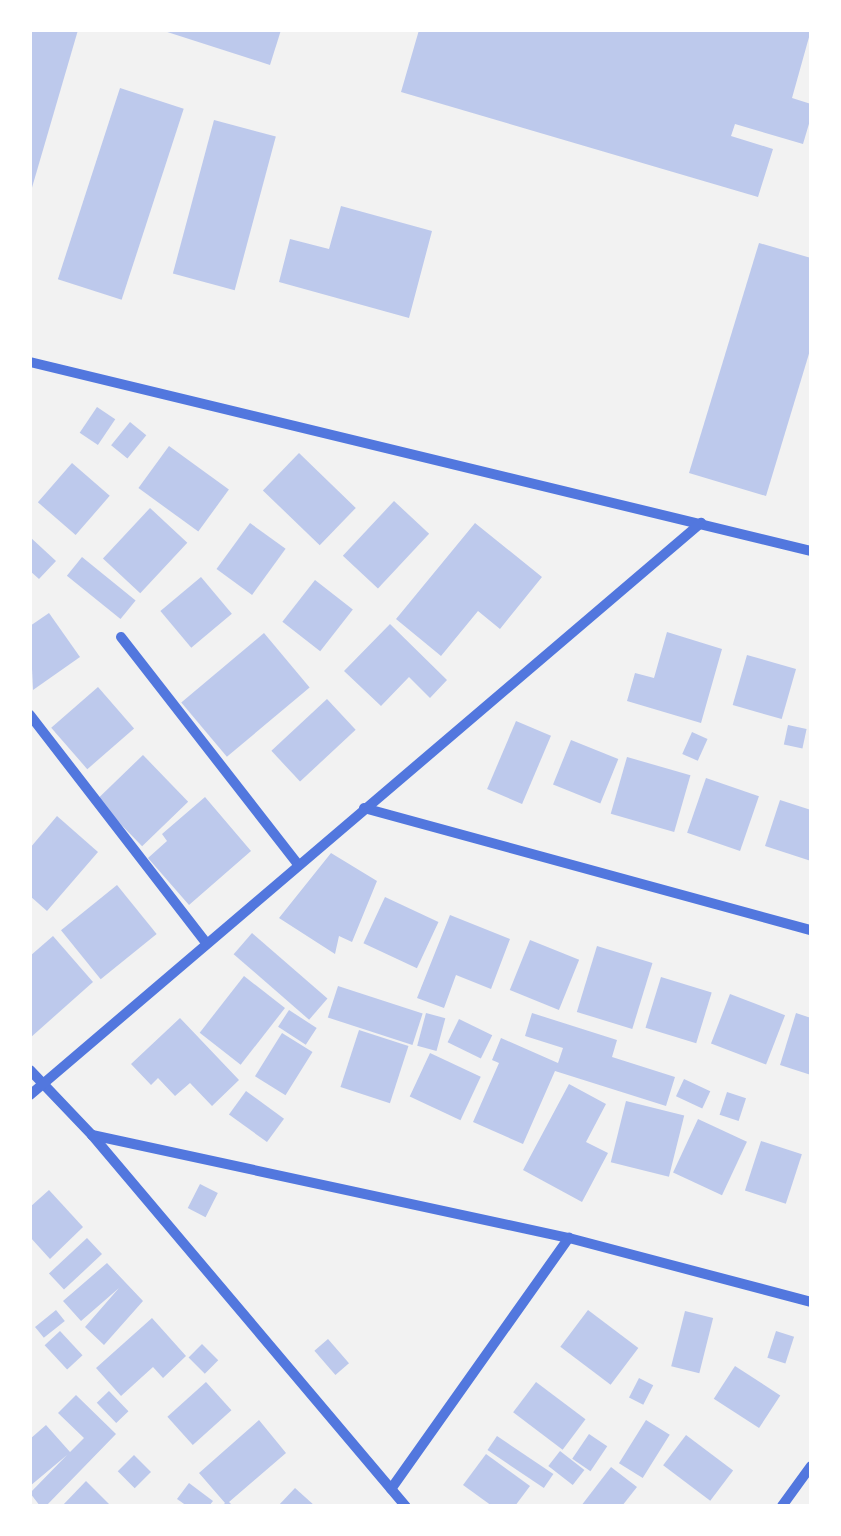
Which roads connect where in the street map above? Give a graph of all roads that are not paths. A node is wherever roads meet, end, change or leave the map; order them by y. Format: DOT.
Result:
graph roads {
  1 [pos="30,362"];
  2 [pos="700,522"];
  3 [pos="811,551"];
  4 [pos="120,637"];
  5 [pos="30,715"];
  6 [pos="364,808"];
  7 [pos="298,864"];
  8 [pos="811,930"];
  9 [pos="207,944"];
  10 [pos="30,1070"];
  11 [pos="42,1084"];
  12 [pos="30,1095"];
  13 [pos="92,1135"];
  14 [pos="569,1238"];
  15 [pos="811,1302"];
  16 [pos="811,1466"];
  17 [pos="391,1489"];
  18 [pos="406,1506"];
  19 [pos="782,1506"];
  1 -- 2 [label="street"];
  2 -- 3 [label="street"];
  2 -- 6 [label="street"];
  4 -- 7 [label="street"];
  5 -- 9 [label="street"];
  6 -- 7 [label="street"];
  6 -- 8 [label="street"];
  7 -- 9 [label="street"];
  9 -- 11 [label="street"];
  10 -- 11 [label="street"];
  11 -- 12 [label="street"];
  11 -- 13 [label="street"];
  13 -- 14 [label="street"];
  13 -- 17 [label="street"];
  14 -- 15 [label="street"];
  14 -- 17 [label="street"];
  16 -- 19 [label="street"];
  17 -- 18 [label="street"];
}
